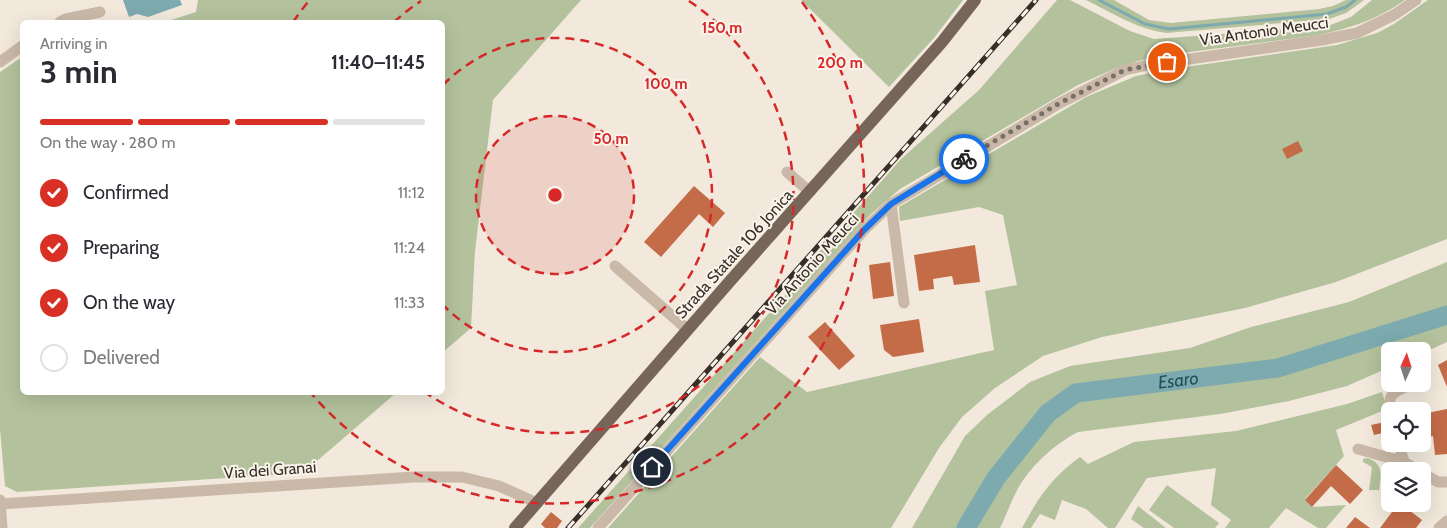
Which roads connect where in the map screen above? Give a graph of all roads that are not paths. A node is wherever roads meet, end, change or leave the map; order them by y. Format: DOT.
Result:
graph roads {
  1 [pos="975,0"];
  2 [pos="1416,0"];
  3 [pos="100,12"];
  4 [pos="64,20"];
  5 [pos="20,47"];
  6 [pos="0,62"];
  7 [pos="787,172"];
  8 [pos="810,192"];
  9 [pos="891,204"];
  10 [pos="615,266"];
  11 [pos="904,303"];
  12 [pos="688,330"];
  13 [pos="1397,392"];
  14 [pos="1388,402"];
  15 [pos="1358,449"];
  16 [pos="1401,452"];
  17 [pos="1404,462"];
  18 [pos="1431,478"];
  19 [pos="1447,482"];
  20 [pos="0,500"];
  21 [pos="537,503"];
  22 [pos="0,504"];
  23 [pos="1447,521"];
  24 [pos="2,528"];
  25 [pos="515,528"];
  26 [pos="598,528"];
  27 [pos="1439,528"];
  1 -- 8 [label="main road, Strada Statale 106 Jonica"];
  2 -- 9 [label="street, Via Antonio Meucci"];
  3 -- 4 [label="street"];
  5 -- 6 [label="street"];
  7 -- 8 [label="street"];
  8 -- 12 [label="main road, Strada Statale 106 Jonica"];
  9 -- 11 [label="street"];
  9 -- 26 [label="street, Via Antonio Meucci"];
  10 -- 12 [label="street"];
  12 -- 21 [label="main road, Strada Statale 106 Jonica"];
  13 -- 14 [label="street"];
  15 -- 17 [label="street"];
  16 -- 17 [label="street"];
  18 -- 19 [label="street"];
  20 -- 22 [label="street"];
  21 -- 22 [label="street, Via dei Granai"];
  21 -- 25 [label="main road, Strada Statale 106 Jonica"];
  22 -- 24 [label="street"];
  23 -- 27 [label="street"];
}
